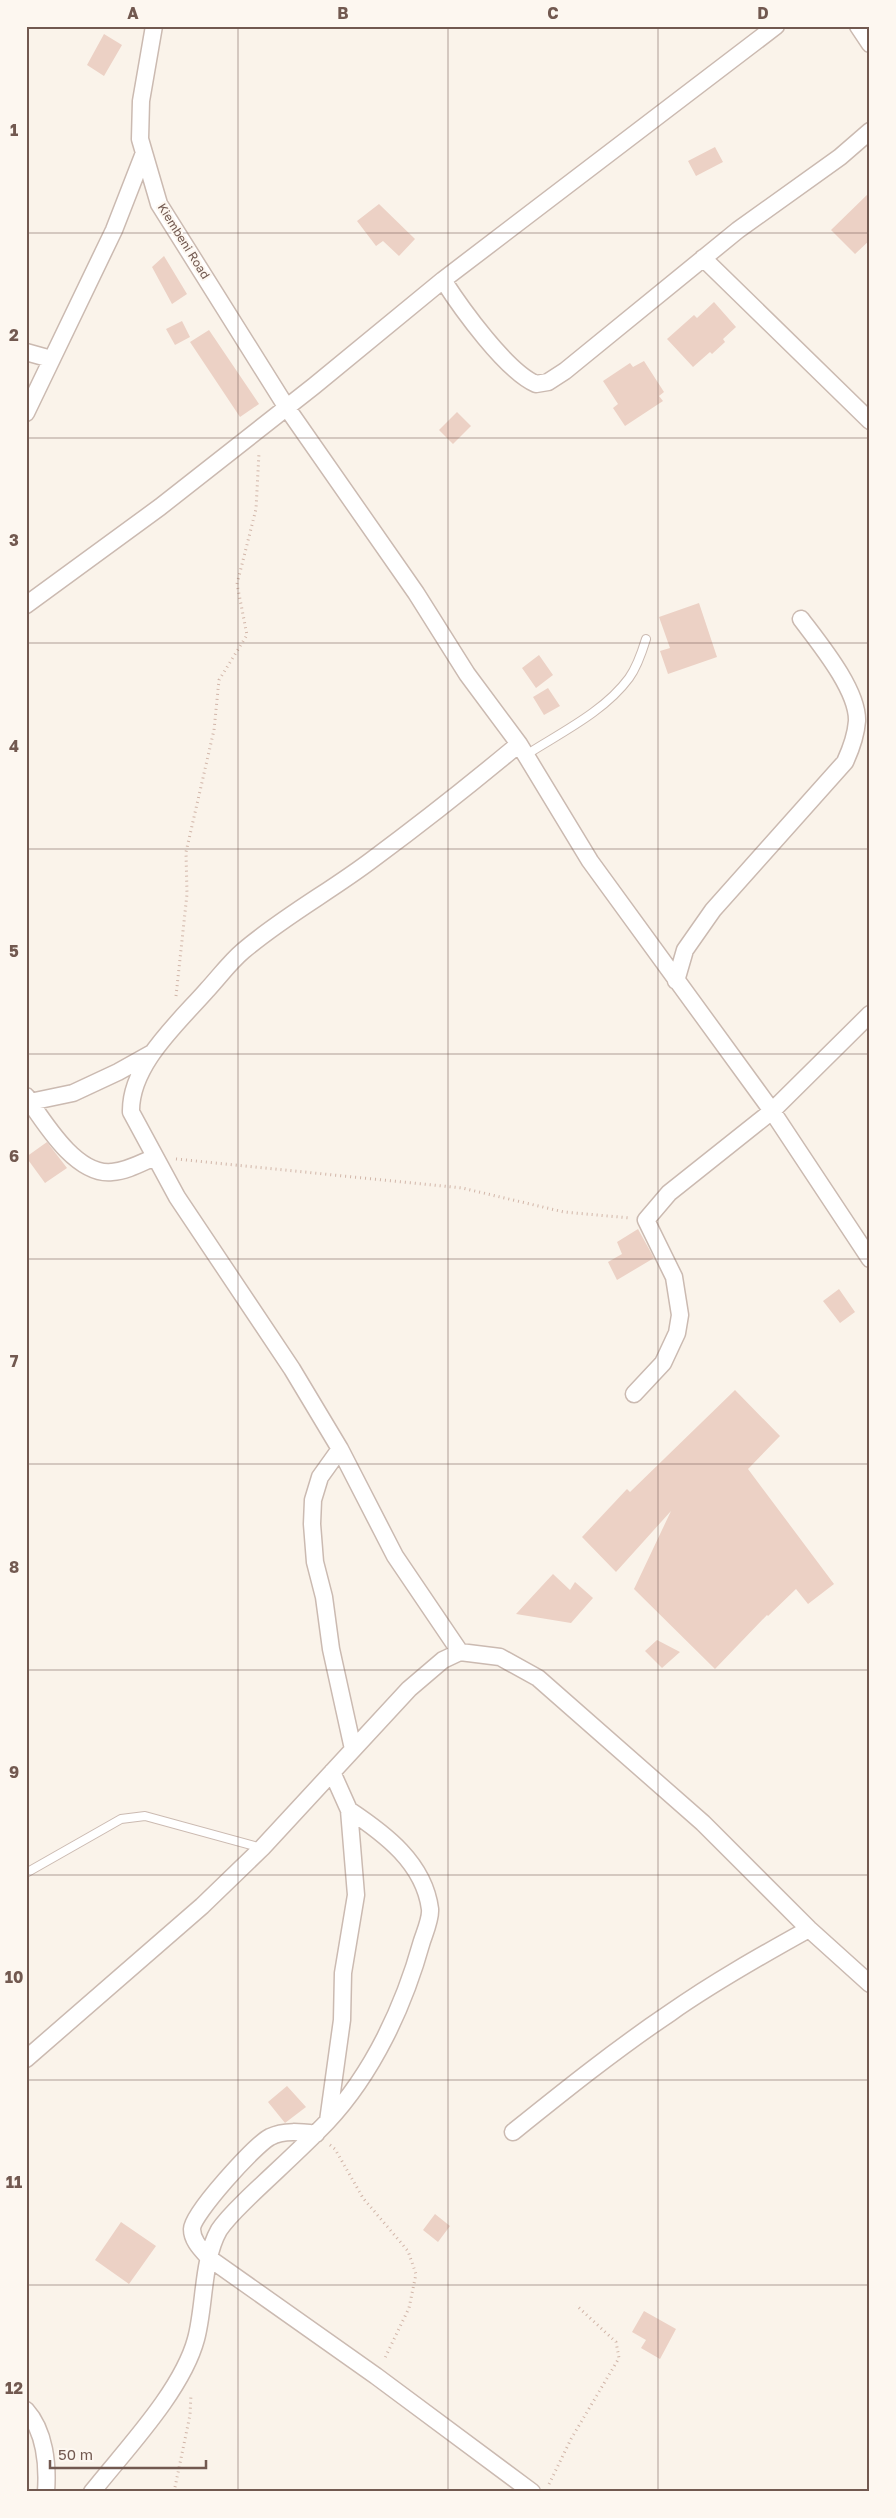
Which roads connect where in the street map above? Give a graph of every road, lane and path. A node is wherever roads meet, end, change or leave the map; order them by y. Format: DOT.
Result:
graph roads {
  1 [pos="154,26"];
  2 [pos="776,26"];
  3 [pos="858,26"];
  4 [pos="870,44"];
  5 [pos="870,131"];
  6 [pos="144,153"];
  7 [pos="703,258"];
  8 [pos="443,280"];
  9 [pos="26,352"];
  10 [pos="50,358"];
  11 [pos="287,408"];
  12 [pos="26,413"];
  13 [pos="870,421"];
  14 [pos="260,429"];
  15 [pos="26,605"];
  16 [pos="801,619"];
  17 [pos="646,639"];
  18 [pos="522,750"];
  19 [pos="676,980"];
  20 [pos="870,1014"];
  21 [pos="176,1024"];
  22 [pos="156,1051"];
  23 [pos="28,1099"];
  24 [pos="772,1111"];
  25 [pos="155,1157"];
  26 [pos="646,1220"];
  27 [pos="870,1258"];
  28 [pos="634,1394"];
  29 [pos="340,1449"];
  30 [pos="460,1652"];
  31 [pos="353,1749"];
  32 [pos="332,1772"];
  33 [pos="349,1810"];
  34 [pos="262,1848"];
  35 [pos="26,1873"];
  36 [pos="809,1929"];
  37 [pos="870,1984"];
  38 [pos="26,2059"];
  39 [pos="328,2121"];
  40 [pos="513,2132"];
  41 [pos="316,2134"];
  42 [pos="209,2258"];
  43 [pos="576,2304"];
  44 [pos="186,2367"];
  45 [pos="376,2376"];
  46 [pos="26,2410"];
  47 [pos="46,2492"];
  48 [pos="92,2492"];
  49 [pos="174,2492"];
  50 [pos="532,2492"];
  51 [pos="545,2492"];
  1 -- 6 [label="street, Kiembeni Road"];
  2 -- 8 [label="street"];
  3 -- 4 [label="street"];
  5 -- 7 [label="street"];
  6 -- 10 [label="street"];
  6 -- 11 [label="street, Kiembeni Road"];
  7 -- 8 [label="street"];
  7 -- 13 [label="street"];
  8 -- 11 [label="street"];
  9 -- 10 [label="street"];
  10 -- 12 [label="street"];
  11 -- 14 [label="street"];
  11 -- 18 [label="street, Kiembeni Road"];
  14 -- 15 [label="street"];
  14 -- 21 [label="path"];
  16 -- 19 [label="street"];
  17 -- 18 [label="lane"];
  18 -- 19 [label="street, Kiembeni Road"];
  18 -- 21 [label="street"];
  19 -- 24 [label="street, Kiembeni Road"];
  20 -- 24 [label="street"];
  21 -- 22 [label="street"];
  22 -- 23 [label="street"];
  22 -- 25 [label="street"];
  23 -- 25 [label="street"];
  24 -- 26 [label="street"];
  24 -- 27 [label="street, Kiembeni Road"];
  25 -- 26 [label="path"];
  25 -- 29 [label="street"];
  26 -- 28 [label="street"];
  29 -- 30 [label="street"];
  29 -- 31 [label="street"];
  30 -- 31 [label="street"];
  30 -- 36 [label="street"];
  31 -- 32 [label="street"];
  32 -- 33 [label="street"];
  32 -- 34 [label="street"];
  33 -- 39 [label="street"];
  33 -- 39 [label="street"];
  34 -- 35 [label="lane"];
  34 -- 38 [label="street"];
  36 -- 37 [label="street"];
  36 -- 40 [label="street"];
  39 -- 41 [label="street"];
  41 -- 42 [label="street"];
  41 -- 42 [label="street"];
  41 -- 45 [label="path"];
  42 -- 44 [label="street"];
  42 -- 45 [label="street"];
  43 -- 51 [label="path"];
  44 -- 48 [label="street"];
  44 -- 49 [label="path"];
  45 -- 50 [label="street"];
  46 -- 47 [label="street"];
}
